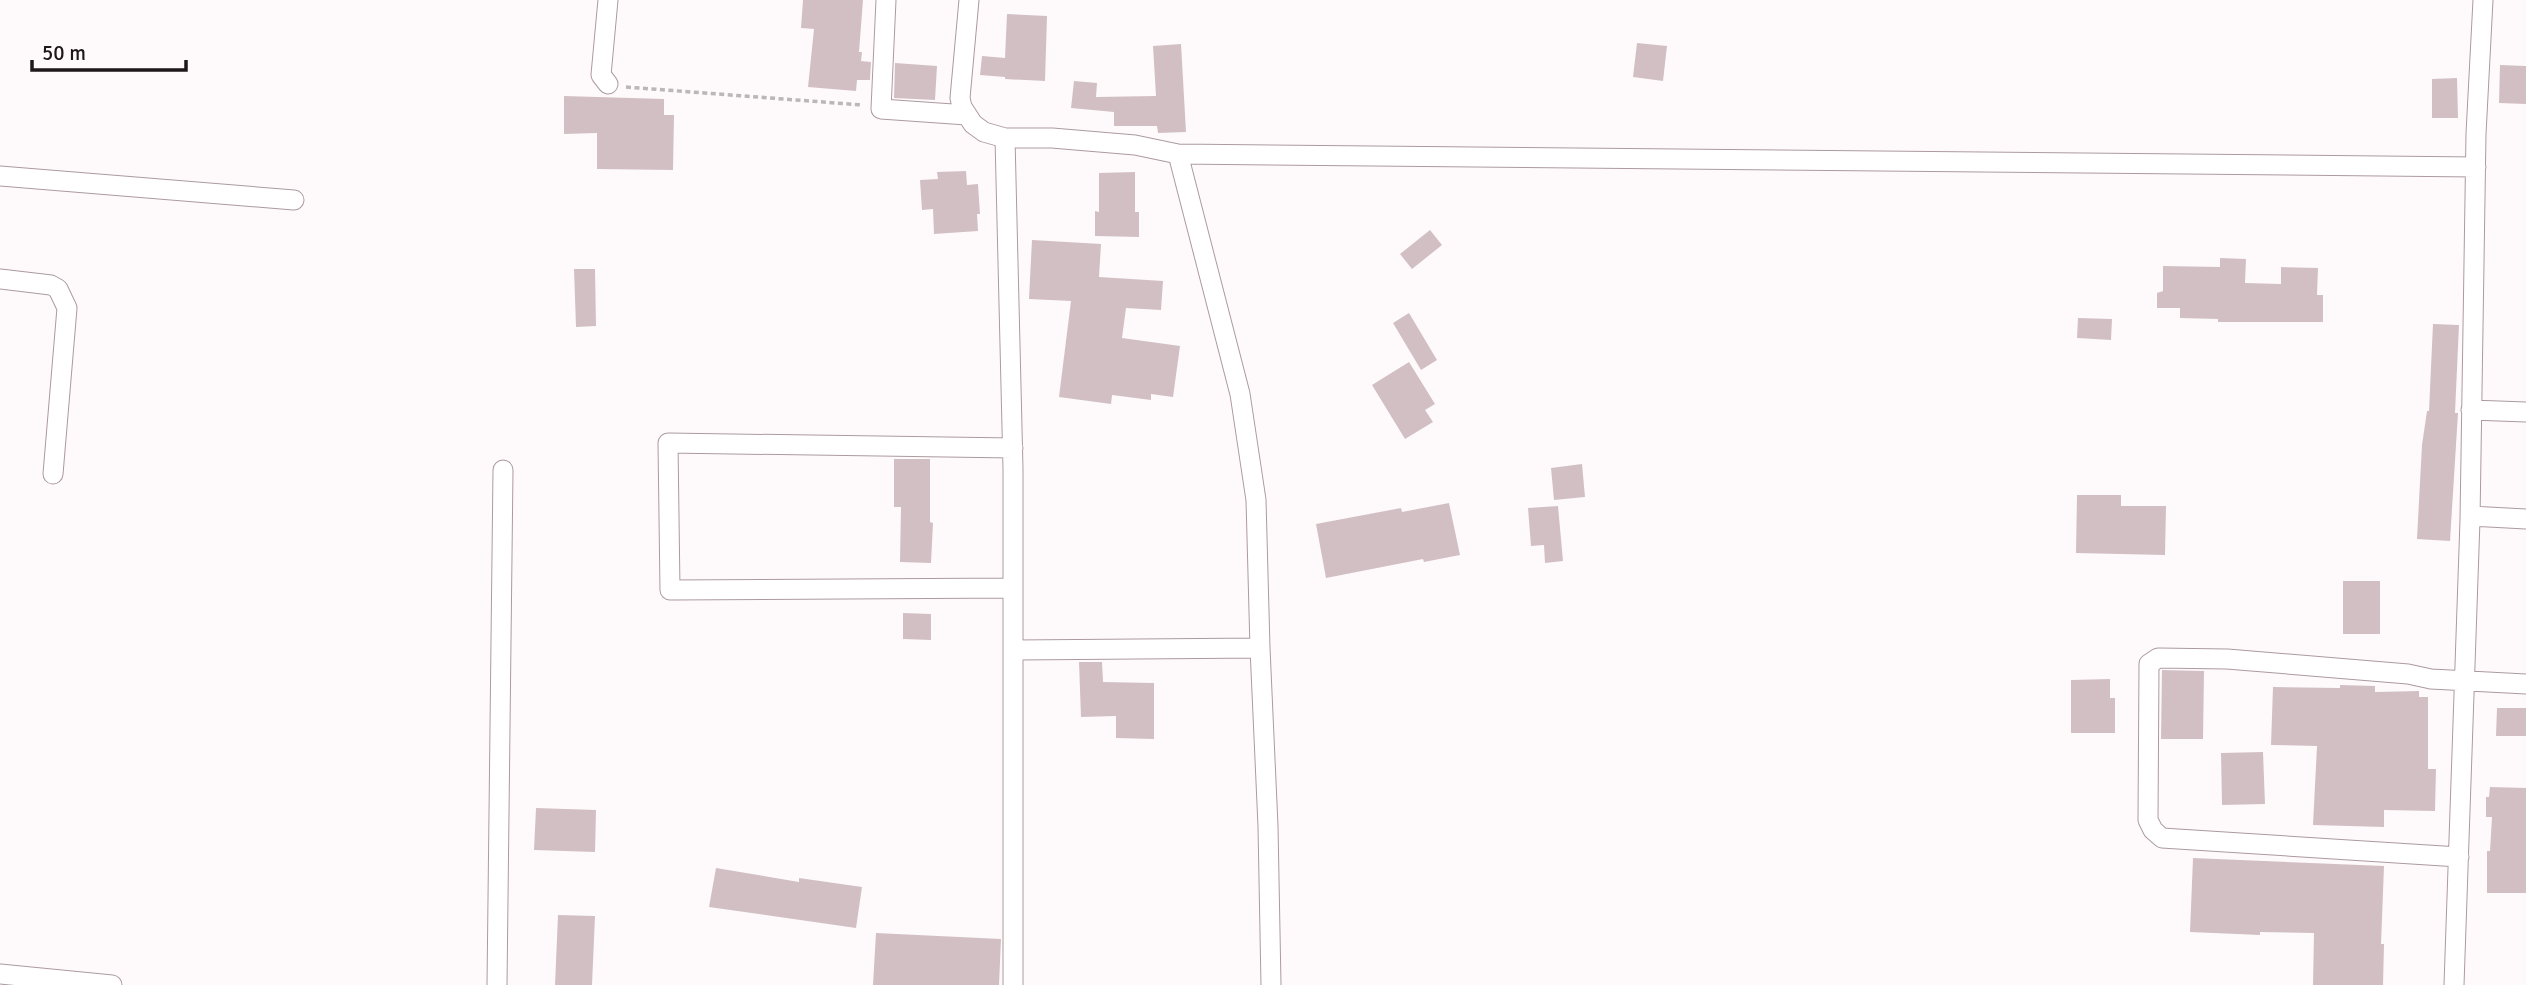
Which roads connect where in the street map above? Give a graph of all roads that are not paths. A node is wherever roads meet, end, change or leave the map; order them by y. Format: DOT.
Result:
graph roads {
  1 [pos="608,0"];
  2 [pos="886,0"];
  3 [pos="969,0"];
  4 [pos="2483,0"];
  5 [pos="608,84"];
  6 [pos="967,115"];
  7 [pos="1004,138"];
  8 [pos="1178,154"];
  9 [pos="2476,167"];
  10 [pos="0,176"];
  11 [pos="293,200"];
  12 [pos="0,279"];
  13 [pos="2471,410"];
  14 [pos="2526,412"];
  15 [pos="1013,447"];
  16 [pos="503,470"];
  17 [pos="53,474"];
  18 [pos="2470,516"];
  19 [pos="2526,519"];
  20 [pos="1013,588"];
  21 [pos="1260,648"];
  22 [pos="1013,650"];
  23 [pos="2465,682"];
  24 [pos="2526,684"];
  25 [pos="2459,857"];
  26 [pos="0,974"];
  27 [pos="112,985"];
  28 [pos="497,985"];
  29 [pos="1013,985"];
  30 [pos="1270,985"];
  31 [pos="2455,985"];
  1 -- 5 [label="street"];
  2 -- 6 [label="street"];
  3 -- 6 [label="street"];
  4 -- 9 [label="street"];
  6 -- 7 [label="street"];
  7 -- 8 [label="street"];
  7 -- 15 [label="street"];
  8 -- 9 [label="street"];
  8 -- 21 [label="street"];
  9 -- 13 [label="street"];
  10 -- 11 [label="street"];
  12 -- 17 [label="street"];
  13 -- 14 [label="street"];
  13 -- 18 [label="street"];
  15 -- 20 [label="street"];
  15 -- 20 [label="street"];
  16 -- 28 [label="street"];
  18 -- 19 [label="street"];
  18 -- 23 [label="street"];
  20 -- 22 [label="street"];
  21 -- 22 [label="street"];
  21 -- 30 [label="street"];
  22 -- 29 [label="street"];
  23 -- 24 [label="street"];
  23 -- 25 [label="street"];
  23 -- 25 [label="street"];
  25 -- 31 [label="street"];
  26 -- 27 [label="street"];
}
